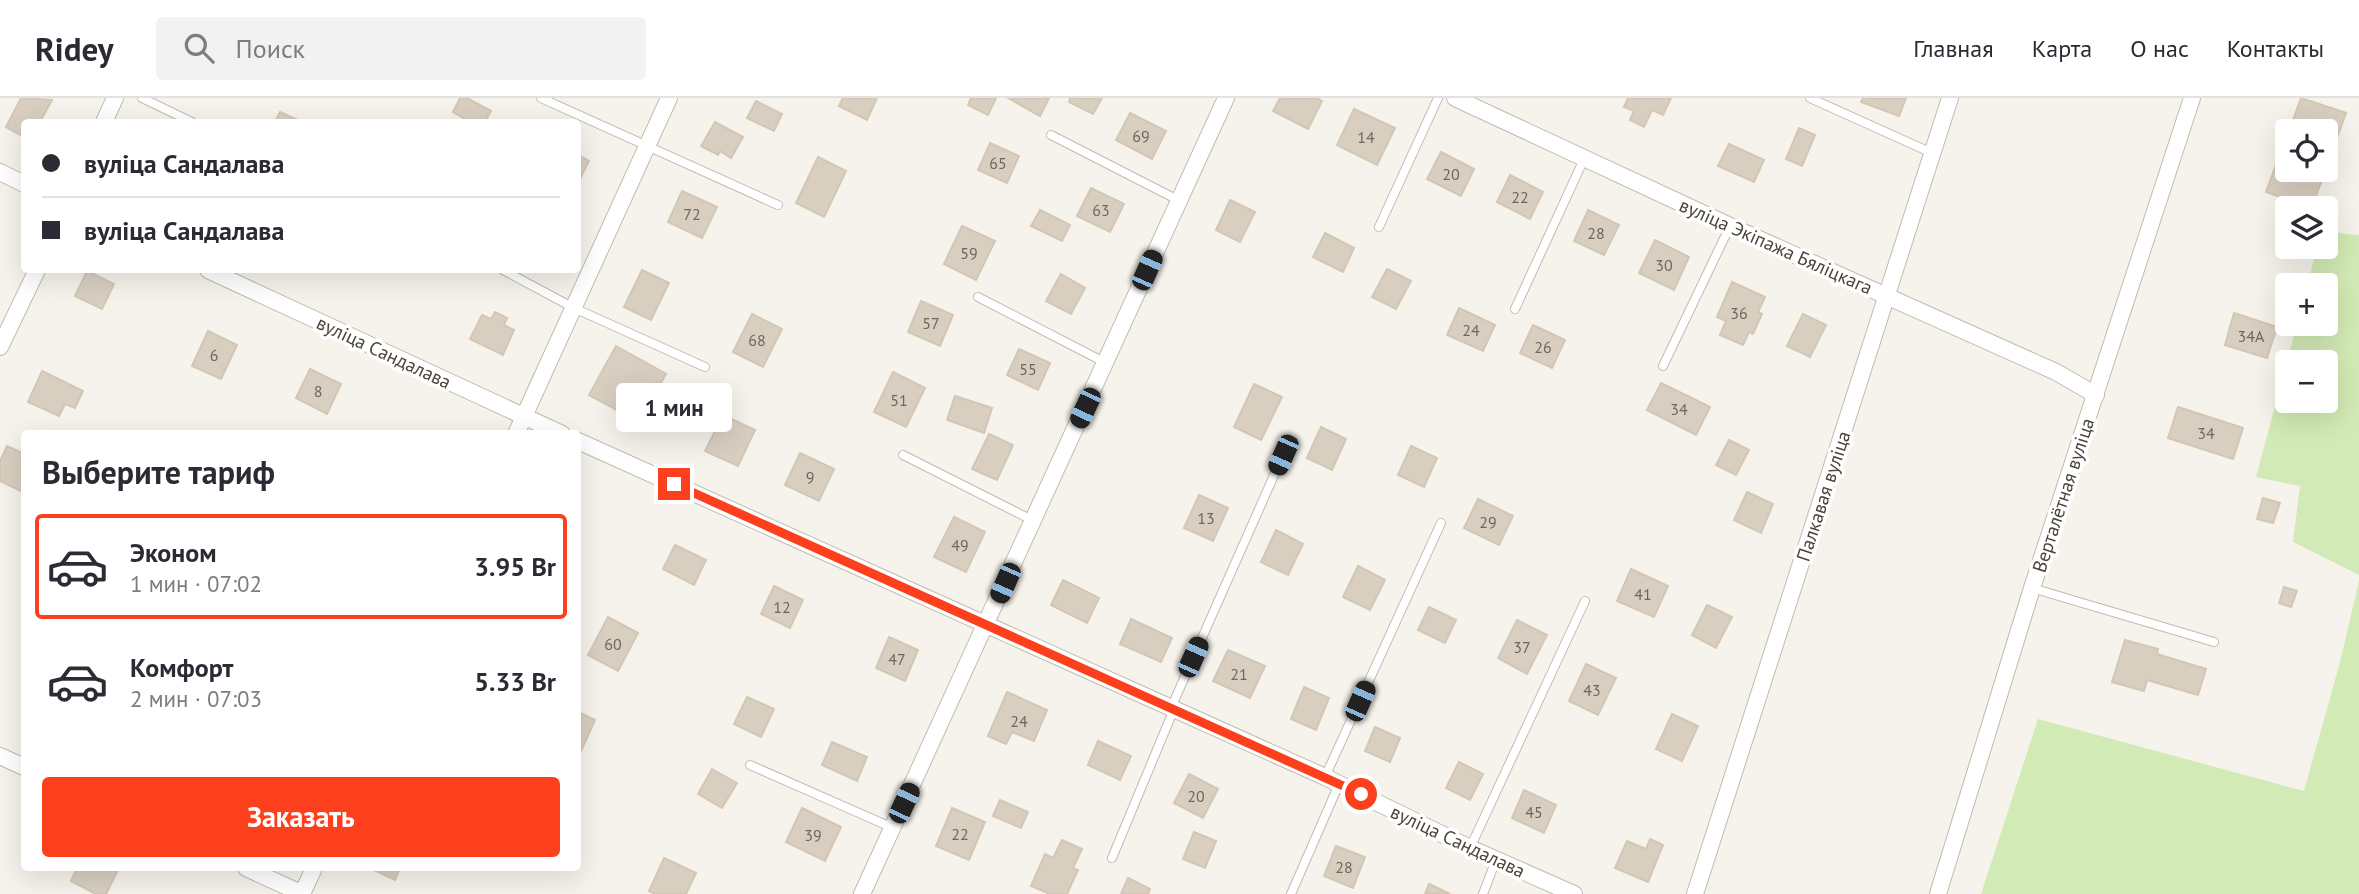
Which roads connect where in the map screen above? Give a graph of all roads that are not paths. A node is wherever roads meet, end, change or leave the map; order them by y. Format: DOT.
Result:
graph roads {
  1 [pos="115,98"];
  2 [pos="142,98"];
  3 [pos="541,98"];
  4 [pos="670,98"];
  5 [pos="1226,98"];
  6 [pos="1438,98"];
  7 [pos="1455,98"];
  8 [pos="1810,98"];
  9 [pos="1950,98"];
  10 [pos="2192,98"];
  11 [pos="105,119"];
  12 [pos="186,119"];
  13 [pos="1051,135"];
  14 [pos="647,146"];
  15 [pos="1932,153"];
  16 [pos="1584,159"];
  17 [pos="0,172"];
  18 [pos="21,182"];
  19 [pos="1178,200"];
  20 [pos="778,205"];
  21 [pos="1730,226"];
  22 [pos="1379,227"];
  23 [pos="36,273"];
  24 [pos="214,273"];
  25 [pos="509,273"];
  26 [pos="1887,295"];
  27 [pos="978,297"];
  28 [pos="574,308"];
  29 [pos="1515,310"];
  30 [pos="0,347"];
  31 [pos="1106,363"];
  32 [pos="1663,366"];
  33 [pos="705,367"];
  34 [pos="2096,395"];
  35 [pos="524,417"];
  36 [pos="518,430"];
  37 [pos="553,430"];
  38 [pos="581,442"];
  39 [pos="903,455"];
  40 [pos="1283,455"];
  41 [pos="1034,521"];
  42 [pos="1441,523"];
  43 [pos="2032,588"];
  44 [pos="1585,601"];
  45 [pos="986,625"];
  46 [pos="2214,642"];
  47 [pos="1172,709"];
  48 [pos="0,756"];
  49 [pos="750,765"];
  50 [pos="21,766"];
  51 [pos="1332,780"];
  52 [pos="892,828"];
  53 [pos="1470,848"];
  54 [pos="1112,858"];
  55 [pos="1496,860"];
  56 [pos="252,871"];
  57 [pos="313,871"];
  58 [pos="302,894"];
  59 [pos="862,894"];
  60 [pos="1291,894"];
  61 [pos="1483,894"];
  62 [pos="1574,894"];
  63 [pos="1695,894"];
  64 [pos="1938,894"];
  1 -- 11 [label="street"];
  2 -- 12 [label="lane"];
  3 -- 14 [label="lane"];
  4 -- 14 [label="street"];
  5 -- 19 [label="street"];
  6 -- 22 [label="lane"];
  7 -- 16 [label="street, вуліца Экіпажа Бяліцкага"];
  8 -- 15 [label="lane"];
  9 -- 15 [label="street, Палкавая вуліца"];
  10 -- 34 [label="street, Верталётная вуліца"];
  13 -- 19 [label="lane"];
  14 -- 20 [label="lane"];
  14 -- 28 [label="street"];
  15 -- 26 [label="street, Палкавая вуліца"];
  16 -- 21 [label="street, вуліца Экіпажа Бяліцкага"];
  16 -- 29 [label="lane"];
  17 -- 18 [label="street"];
  19 -- 31 [label="street"];
  21 -- 26 [label="street, вуліца Экіпажа Бяліцкага"];
  21 -- 32 [label="lane"];
  23 -- 30 [label="street"];
  24 -- 35 [label="street, вуліца Сандалава"];
  25 -- 28 [label="lane"];
  26 -- 34 [label="street, вуліца Экіпажа Бяліцкага"];
  26 -- 63 [label="street, Палкавая вуліца"];
  27 -- 31 [label="lane"];
  28 -- 33 [label="lane"];
  28 -- 35 [label="street"];
  31 -- 41 [label="street"];
  34 -- 43 [label="street, Верталётная вуліца"];
  35 -- 36 [label="street"];
  35 -- 37 [label="street, вуліца Сандалава"];
  38 -- 45 [label="street, вуліца Сандалава"];
  39 -- 41 [label="lane"];
  40 -- 47 [label="lane"];
  41 -- 45 [label="street"];
  42 -- 51 [label="lane"];
  43 -- 46 [label="lane"];
  43 -- 64 [label="street, Верталётная вуліца"];
  44 -- 53 [label="lane"];
  45 -- 47 [label="street, вуліца Сандалава"];
  45 -- 52 [label="street"];
  47 -- 51 [label="street, вуліца Сандалава"];
  47 -- 54 [label="lane"];
  48 -- 50 [label="street"];
  49 -- 52 [label="lane"];
  51 -- 53 [label="street, вуліца Сандалава"];
  51 -- 60 [label="lane"];
  52 -- 59 [label="street"];
  53 -- 55 [label="street, вуліца Сандалава"];
  55 -- 61 [label="lane"];
  55 -- 62 [label="street, вуліца Сандалава"];
  56 -- 58 [label="street"];
  57 -- 58 [label="street"];
}
